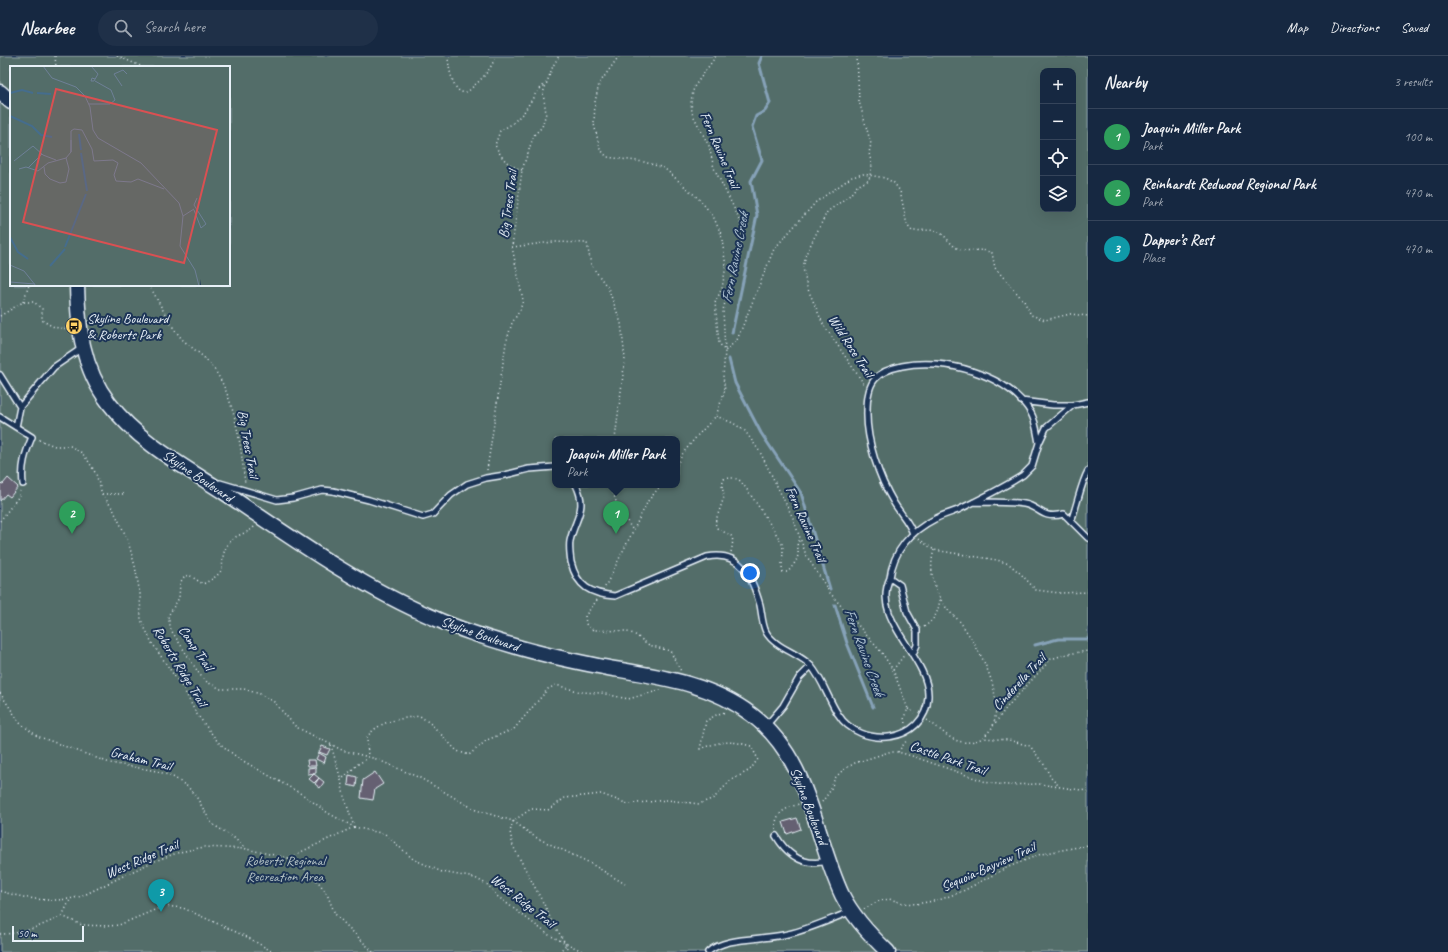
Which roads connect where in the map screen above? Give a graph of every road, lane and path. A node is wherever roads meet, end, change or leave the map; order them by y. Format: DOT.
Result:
graph roads {
  1 [pos="55,56"];
  2 [pos="117,56"];
  3 [pos="448,56"];
  4 [pos="496,56"];
  5 [pos="559,56"];
  6 [pos="618,56"];
  7 [pos="716,56"];
  8 [pos="857,56"];
  9 [pos="56,66"];
  10 [pos="141,66"];
  11 [pos="547,82"];
  12 [pos="0,92"];
  13 [pos="10,101"];
  14 [pos="522,170"];
  15 [pos="870,175"];
  16 [pos="512,247"];
  17 [pos="28,286"];
  18 [pos="77,286"];
  19 [pos="150,286"];
  20 [pos="23,302"];
  21 [pos="0,316"];
  22 [pos="1088,316"];
  23 [pos="78,326"];
  24 [pos="83,347"];
  25 [pos="726,351"];
  26 [pos="0,375"];
  27 [pos="869,391"];
  28 [pos="1021,401"];
  29 [pos="1088,402"];
  30 [pos="1073,405"];
  31 [pos="20,407"];
  32 [pos="716,416"];
  33 [pos="0,417"];
  34 [pos="16,427"];
  35 [pos="615,436"];
  36 [pos="32,437"];
  37 [pos="1038,443"];
  38 [pos="680,459"];
  39 [pos="552,467"];
  40 [pos="1088,471"];
  41 [pos="486,478"];
  42 [pos="204,480"];
  43 [pos="22,484"];
  44 [pos="577,488"];
  45 [pos="612,488"];
  46 [pos="659,488"];
  47 [pos="246,490"];
  48 [pos="102,494"];
  49 [pos="125,494"];
  50 [pos="974,502"];
  51 [pos="263,518"];
  52 [pos="0,521"];
  53 [pos="1071,521"];
  54 [pos="632,531"];
  55 [pos="913,534"];
  56 [pos="1088,538"];
  57 [pos="801,539"];
  58 [pos="934,550"];
  59 [pos="730,557"];
  60 [pos="890,578"];
  61 [pos="1088,592"];
  62 [pos="601,595"];
  63 [pos="940,599"];
  64 [pos="917,630"];
  65 [pos="908,649"];
  66 [pos="1088,651"];
  67 [pos="913,654"];
  68 [pos="811,666"];
  69 [pos="894,670"];
  70 [pos="684,682"];
  71 [pos="663,689"];
  72 [pos="0,693"];
  73 [pos="742,708"];
  74 [pos="923,717"];
  75 [pos="765,726"];
  76 [pos="992,727"];
  77 [pos="907,730"];
  78 [pos="983,738"];
  79 [pos="331,745"];
  80 [pos="898,752"];
  81 [pos="368,758"];
  82 [pos="341,780"];
  83 [pos="1058,785"];
  84 [pos="1088,791"];
  85 [pos="824,809"];
  86 [pos="802,810"];
  87 [pos="513,821"];
  88 [pos="354,826"];
  89 [pos="776,836"];
  90 [pos="1088,844"];
  91 [pos="246,848"];
  92 [pos="288,858"];
  93 [pos="830,860"];
  94 [pos="625,884"];
  95 [pos="0,890"];
  96 [pos="70,900"];
  97 [pos="852,911"];
  98 [pos="62,916"];
  99 [pos="0,934"];
  100 [pos="567,944"];
  101 [pos="273,952"];
  102 [pos="373,952"];
  103 [pos="559,952"];
  104 [pos="568,952"];
  105 [pos="584,952"];
  106 [pos="708,952"];
  107 [pos="888,952"];
  1 -- 9 [label="path"];
  2 -- 10 [label="path"];
  3 -- 4 [label="path"];
  5 -- 11 [label="path, Big Trees Trail"];
  6 -- 25 [label="path"];
  7 -- 25 [label="path, Fern Ravine Trail"];
  8 -- 15 [label="path"];
  11 -- 14 [label="path, Big Trees Trail"];
  11 -- 14 [label="path"];
  12 -- 13 [label="main road"];
  14 -- 16 [label="path, Big Trees Trail"];
  15 -- 22 [label="path"];
  15 -- 25 [label="path"];
  15 -- 27 [label="path, Wild Rose Trail"];
  16 -- 35 [label="path"];
  16 -- 41 [label="path, Big Trees Trail"];
  17 -- 20 [label="path"];
  18 -- 23 [label="main road, Skyline Boulevard"];
  19 -- 47 [label="path, Big Trees Trail"];
  20 -- 21 [label="path"];
  20 -- 23 [label="path"];
  23 -- 24 [label="main road, Skyline Boulevard"];
  24 -- 31 [label="lane"];
  24 -- 42 [label="main road, Skyline Boulevard"];
  25 -- 32 [label="path, Fern Ravine Trail"];
  26 -- 31 [label="lane"];
  27 -- 28 [label="lane"];
  27 -- 55 [label="lane"];
  28 -- 30 [label="lane"];
  28 -- 37 [label="lane"];
  29 -- 30 [label="lane"];
  30 -- 37 [label="lane"];
  31 -- 34 [label="lane"];
  32 -- 38 [label="path"];
  32 -- 57 [label="path, Fern Ravine Trail"];
  33 -- 34 [label="lane"];
  34 -- 36 [label="lane"];
  36 -- 43 [label="lane"];
  36 -- 48 [label="path, Roberts Ridge Trail"];
  37 -- 50 [label="lane"];
  39 -- 41 [label="lane"];
  40 -- 53 [label="lane"];
  41 -- 47 [label="lane"];
  42 -- 47 [label="lane"];
  42 -- 51 [label="main road, Skyline Boulevard"];
  43 -- 52 [label="path"];
  44 -- 62 [label="lane"];
  45 -- 54 [label="path"];
  46 -- 54 [label="path"];
  48 -- 49 [label="path"];
  48 -- 88 [label="path, Roberts Ridge Trail"];
  50 -- 53 [label="lane"];
  50 -- 55 [label="lane"];
  51 -- 70 [label="main road, Skyline Boulevard"];
  51 -- 79 [label="path, Camp Trail"];
  53 -- 56 [label="lane"];
  54 -- 62 [label="path"];
  55 -- 58 [label="path"];
  55 -- 60 [label="lane"];
  57 -- 59 [label="path"];
  57 -- 69 [label="path, Fern Ravine Trail"];
  58 -- 61 [label="path"];
  58 -- 63 [label="path"];
  59 -- 62 [label="lane"];
  59 -- 68 [label="lane"];
  60 -- 64 [label="lane"];
  60 -- 65 [label="lane"];
  62 -- 70 [label="path"];
  63 -- 64 [label="path"];
  63 -- 76 [label="path"];
  64 -- 67 [label="lane"];
  65 -- 67 [label="lane"];
  65 -- 69 [label="path"];
  66 -- 76 [label="path, Cinderella Trail"];
  67 -- 74 [label="lane"];
  68 -- 75 [label="lane"];
  68 -- 77 [label="lane"];
  69 -- 77 [label="path, Fern Ravine Trail"];
  70 -- 73 [label="main road, Skyline Boulevard"];
  71 -- 81 [label="path"];
  72 -- 91 [label="path, Graham Trail"];
  73 -- 75 [label="main road, Skyline Boulevard"];
  73 -- 87 [label="path"];
  74 -- 77 [label="lane"];
  74 -- 78 [label="path, Castle Park Trail"];
  75 -- 93 [label="main road, Skyline Boulevard"];
  76 -- 78 [label="path"];
  77 -- 80 [label="path, Fern Ravine Trail"];
  78 -- 83 [label="path"];
  79 -- 81 [label="path"];
  79 -- 82 [label="path"];
  80 -- 83 [label="path, Castle Park Trail"];
  80 -- 85 [label="path, Castle Park Trail"];
  81 -- 82 [label="path"];
  81 -- 87 [label="path"];
  82 -- 88 [label="path"];
  83 -- 84 [label="path, Castle Park Trail"];
  86 -- 89 [label="path"];
  87 -- 94 [label="path"];
  87 -- 100 [label="path"];
  88 -- 92 [label="path"];
  88 -- 100 [label="path, West Ridge Trail"];
  89 -- 93 [label="lane"];
  90 -- 97 [label="path, Sequoia-Bayview Trail"];
  91 -- 92 [label="path, West Ridge Trail"];
  91 -- 96 [label="path, West Ridge Trail"];
  92 -- 102 [label="path, West Ridge Trail"];
  93 -- 97 [label="main road, Skyline Boulevard"];
  95 -- 96 [label="path, West Ridge Trail"];
  96 -- 98 [label="path"];
  97 -- 106 [label="lane"];
  97 -- 107 [label="main road, Skyline Boulevard"];
  98 -- 99 [label="path"];
  98 -- 101 [label="path"];
  100 -- 103 [label="path"];
  100 -- 104 [label="path"];
  100 -- 105 [label="path, West Ridge Trail"];
}
